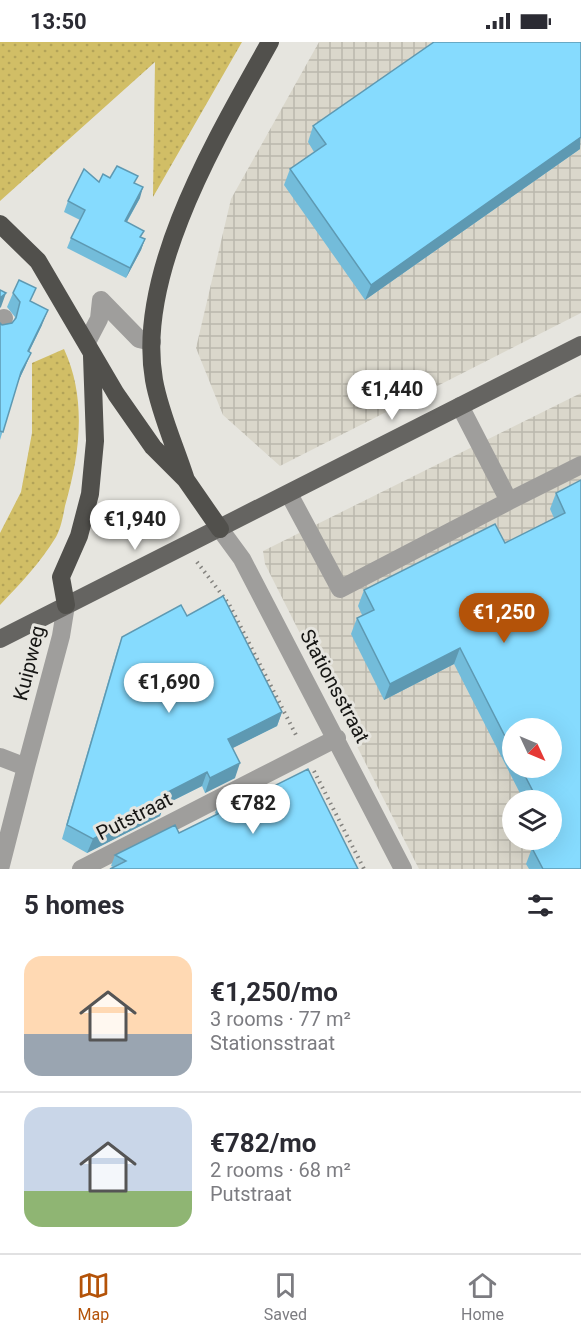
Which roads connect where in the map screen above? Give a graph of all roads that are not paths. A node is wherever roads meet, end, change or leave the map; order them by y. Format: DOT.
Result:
graph roads {
  1 [pos="270,42"];
  2 [pos="0,224"];
  3 [pos="152,342"];
  4 [pos="581,345"];
  5 [pos="89,346"];
  6 [pos="460,406"];
  7 [pos="581,465"];
  8 [pos="186,480"];
  9 [pos="289,494"];
  10 [pos="509,501"];
  11 [pos="220,529"];
  12 [pos="66,605"];
  13 [pos="0,639"];
  14 [pos="337,738"];
  15 [pos="0,757"];
  16 [pos="26,767"];
  17 [pos="5,868"];
  18 [pos="81,869"];
  19 [pos="403,869"];
  1 -- 3 [label="highway"];
  2 -- 5 [label="highway"];
  3 -- 5 [label="street"];
  3 -- 8 [label="highway"];
  4 -- 6 [label="main road"];
  5 -- 8 [label="highway"];
  5 -- 12 [label="highway"];
  6 -- 9 [label="main road"];
  6 -- 10 [label="street"];
  7 -- 10 [label="street"];
  8 -- 11 [label="highway"];
  9 -- 10 [label="street"];
  9 -- 11 [label="main road"];
  11 -- 12 [label="main road"];
  11 -- 14 [label="street, Stationsstraat"];
  12 -- 13 [label="main road"];
  12 -- 16 [label="street, Kuipweg"];
  14 -- 18 [label="street, Putstraat"];
  14 -- 19 [label="street, Stationsstraat"];
  15 -- 16 [label="street"];
  16 -- 17 [label="street, Kuipweg"];
}
